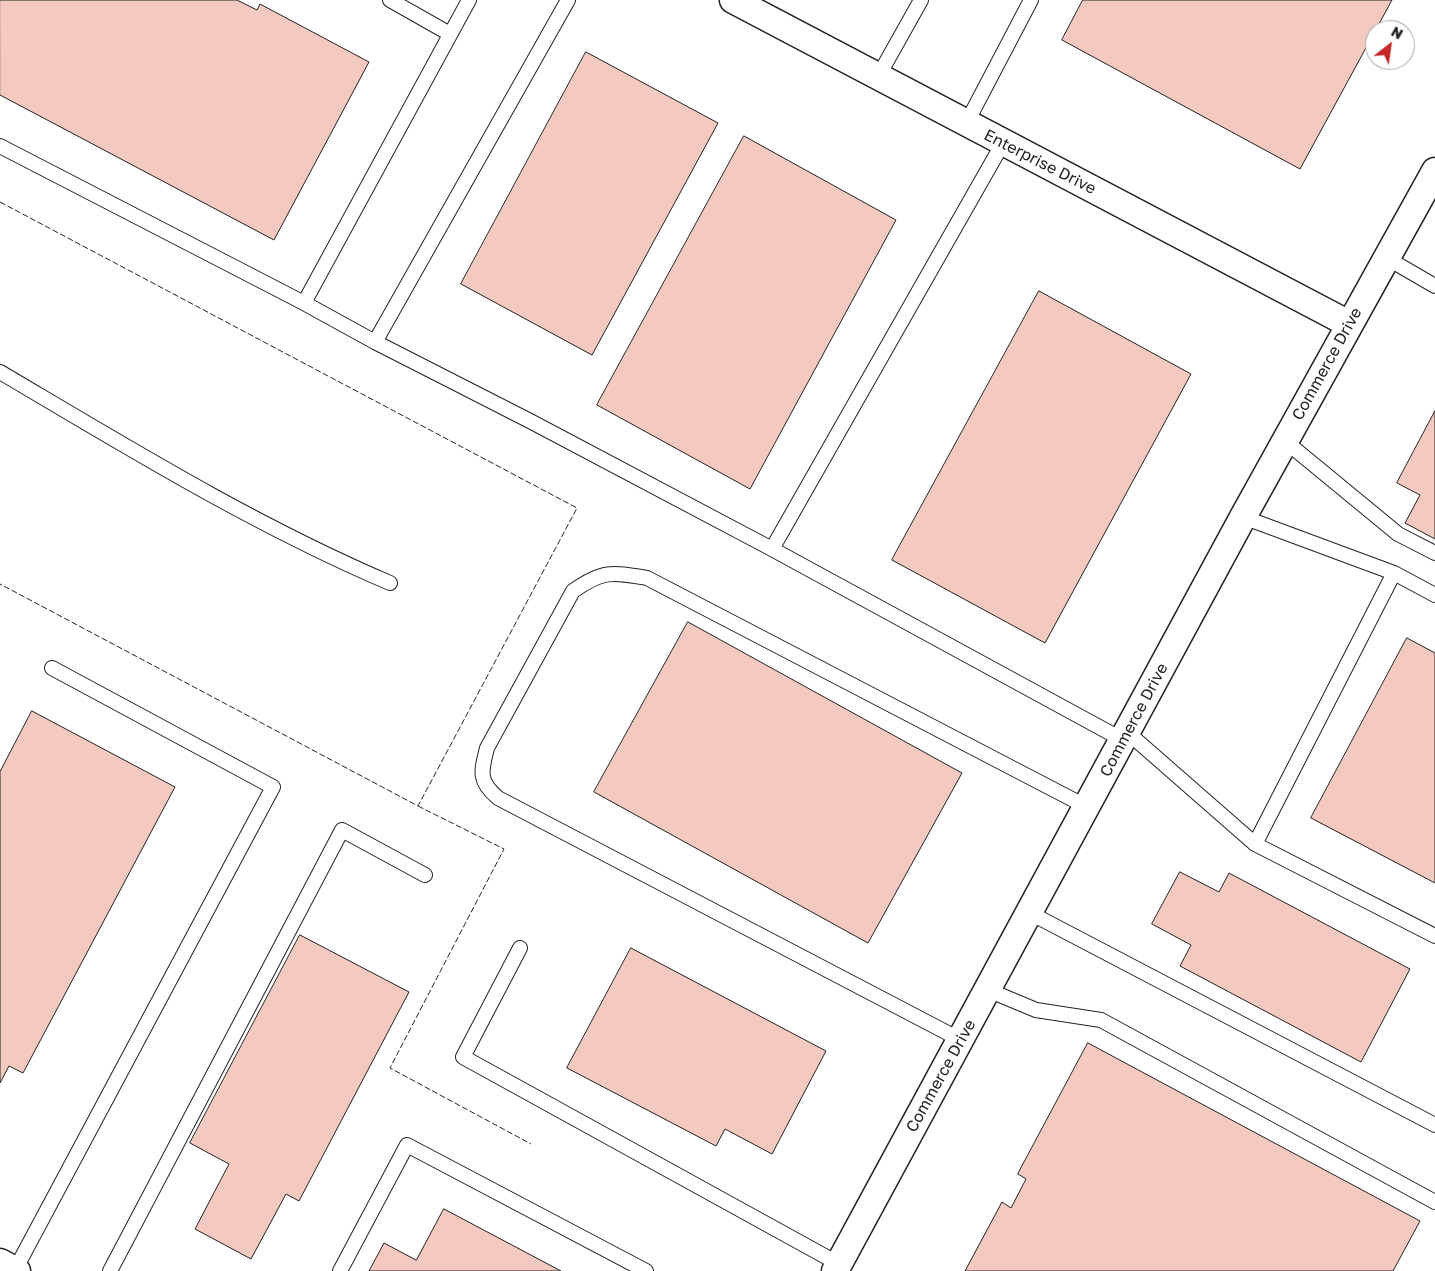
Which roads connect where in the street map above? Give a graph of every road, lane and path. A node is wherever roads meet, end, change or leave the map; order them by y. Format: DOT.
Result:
graph roads {
  1 [pos="390,0"];
  2 [pos="469,0"];
  3 [pos="568,0"];
  4 [pos="733,0"];
  5 [pos="921,0"];
  6 [pos="1031,0"];
  7 [pos="450,34"];
  8 [pos="879,75"];
  9 [pos="966,124"];
  10 [pos="1003,143"];
  11 [pos="0,146"];
  12 [pos="1435,171"];
  13 [pos="1385,257"];
  14 [pos="1435,286"];
  15 [pos="304,303"];
  16 [pos="1349,324"];
  17 [pos="375,342"];
  18 [pos="0,372"];
  19 [pos="1285,441"];
  20 [pos="1243,516"];
  21 [pos="772,549"];
  22 [pos="1435,553"];
  23 [pos="1394,574"];
  24 [pos="390,583"];
  25 [pos="1435,595"];
  26 [pos="52,668"];
  27 [pos="1125,736"];
  28 [pos="1087,807"];
  29 [pos="1254,844"];
  30 [pos="425,875"];
  31 [pos="1030,913"];
  32 [pos="1435,936"];
  33 [pos="520,948"];
  34 [pos="988,990"];
  35 [pos="961,1040"];
  36 [pos="1435,1125"];
  37 [pos="1435,1202"];
  38 [pos="837,1267"];
  39 [pos="11,1268"];
  40 [pos="110,1271"];
  41 [pos="340,1271"];
  42 [pos="646,1271"];
  1 -- 7 [label="lane"];
  2 -- 7 [label="lane"];
  3 -- 17 [label="lane"];
  4 -- 8 [label="street, Enterprise Drive"];
  5 -- 8 [label="lane"];
  6 -- 9 [label="lane"];
  7 -- 15 [label="lane"];
  8 -- 9 [label="street, Enterprise Drive"];
  9 -- 10 [label="street, Enterprise Drive"];
  10 -- 16 [label="street, Enterprise Drive"];
  10 -- 21 [label="lane"];
  11 -- 15 [label="lane"];
  12 -- 13 [label="street, Commerce Drive"];
  13 -- 14 [label="lane"];
  13 -- 16 [label="street, Commerce Drive"];
  15 -- 17 [label="lane"];
  16 -- 19 [label="street, Commerce Drive"];
  17 -- 21 [label="lane"];
  18 -- 24 [label="lane"];
  19 -- 20 [label="street, Commerce Drive"];
  19 -- 22 [label="lane"];
  20 -- 23 [label="lane"];
  20 -- 27 [label="street, Commerce Drive"];
  21 -- 27 [label="lane"];
  23 -- 25 [label="lane"];
  23 -- 29 [label="lane"];
  26 -- 39 [label="lane"];
  27 -- 28 [label="street, Commerce Drive"];
  27 -- 29 [label="lane"];
  28 -- 31 [label="street, Commerce Drive"];
  28 -- 35 [label="lane"];
  29 -- 32 [label="lane"];
  30 -- 40 [label="lane"];
  31 -- 34 [label="street, Commerce Drive"];
  31 -- 36 [label="lane"];
  33 -- 38 [label="lane"];
  34 -- 35 [label="street, Commerce Drive"];
  34 -- 37 [label="lane"];
  35 -- 38 [label="street, Commerce Drive"];
  41 -- 42 [label="lane"];
}
